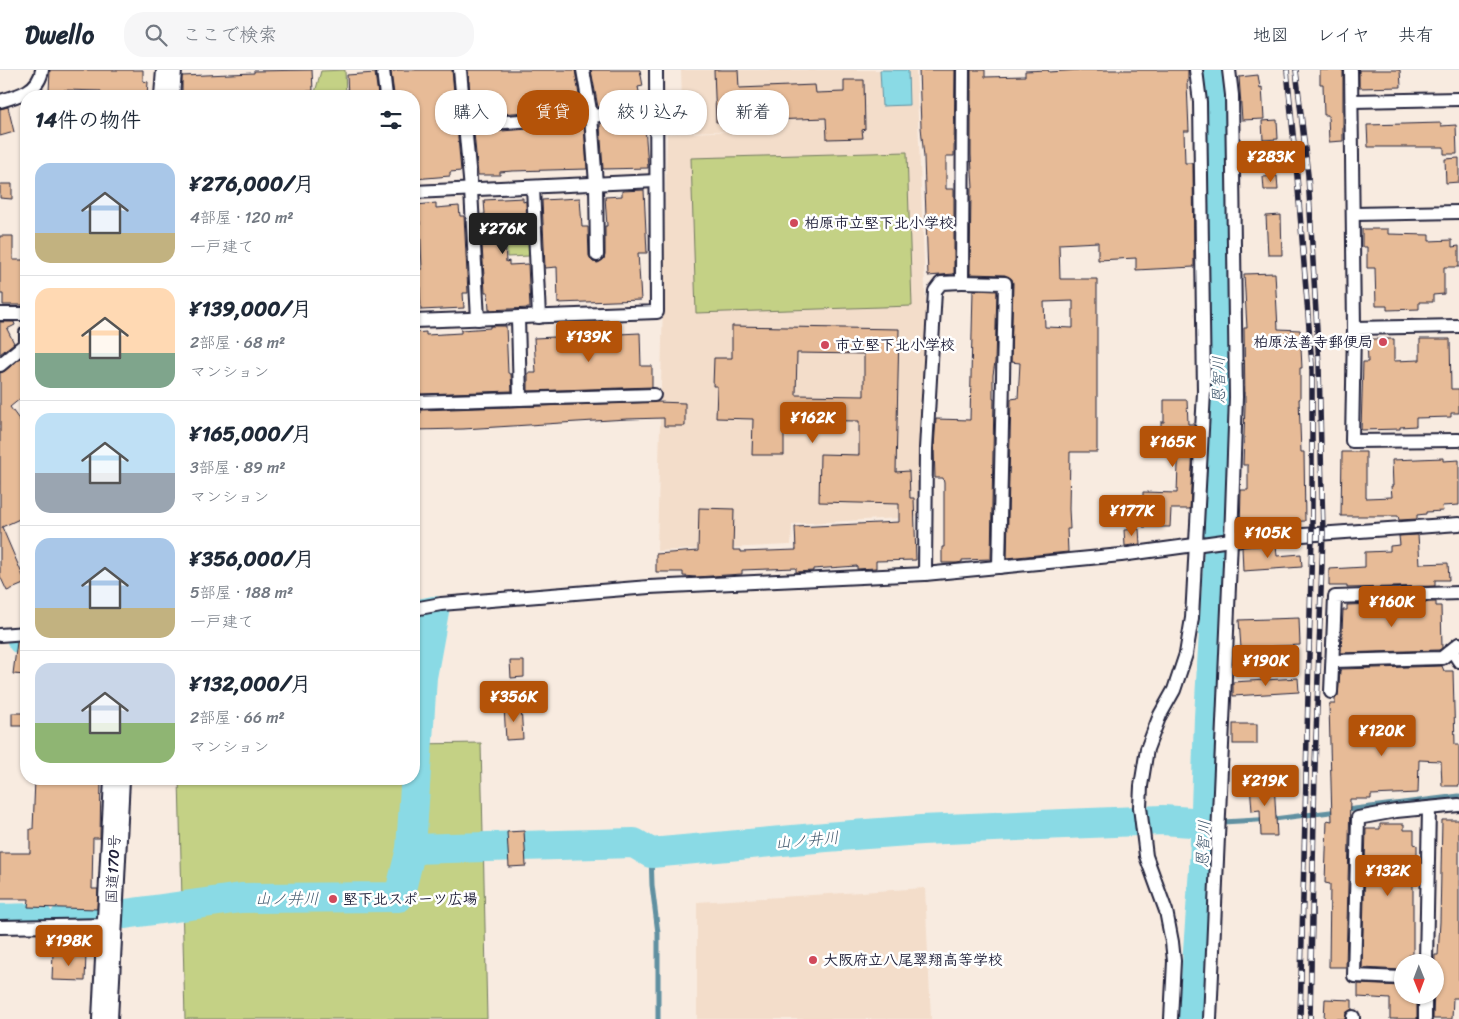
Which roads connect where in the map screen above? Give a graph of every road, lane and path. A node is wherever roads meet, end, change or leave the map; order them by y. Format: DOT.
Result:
graph roads {
  1 [pos="42,70"];
  2 [pos="169,70"];
  3 [pos="384,70"];
  4 [pos="460,70"];
  5 [pos="583,70"];
  6 [pos="656,70"];
  7 [pos="962,70"];
  8 [pos="1196,70"];
  9 [pos="1229,70"];
  10 [pos="1351,70"];
  11 [pos="29,90"];
  12 [pos="167,90"];
  13 [pos="386,90"];
  14 [pos="462,90"];
  15 [pos="656,90"];
  16 [pos="20,95"];
  17 [pos="1459,99"];
  18 [pos="0,101"];
  19 [pos="1352,101"];
  20 [pos="599,115"];
  21 [pos="591,116"];
  22 [pos="507,122"];
  23 [pos="466,135"];
  24 [pos="656,135"];
  25 [pos="656,181"];
  26 [pos="596,184"];
  27 [pos="533,187"];
  28 [pos="471,190"];
  29 [pos="420,192"];
  30 [pos="1459,212"];
  31 [pos="1354,214"];
  32 [pos="597,255"];
  33 [pos="962,282"];
  34 [pos="0,314"];
  35 [pos="20,314"];
  36 [pos="518,317"];
  37 [pos="540,317"];
  38 [pos="478,319"];
  39 [pos="420,321"];
  40 [pos="1459,326"];
  41 [pos="1354,328"];
  42 [pos="20,348"];
  43 [pos="0,365"];
  44 [pos="654,395"];
  45 [pos="520,399"];
  46 [pos="420,402"];
  47 [pos="1459,440"];
  48 [pos="1459,524"];
  49 [pos="1230,540"];
  50 [pos="1200,545"];
  51 [pos="999,567"];
  52 [pos="925,574"];
  53 [pos="1459,593"];
  54 [pos="420,608"];
  55 [pos="20,633"];
  56 [pos="0,635"];
  57 [pos="1457,651"];
  58 [pos="1333,661"];
  59 [pos="1331,692"];
  60 [pos="117,785"];
  61 [pos="1459,805"];
  62 [pos="1429,808"];
  63 [pos="110,925"];
  64 [pos="0,926"];
  65 [pos="1426,954"];
  66 [pos="1394,978"];
  67 [pos="1425,1004"];
  68 [pos="106,1019"];
  69 [pos="1171,1019"];
  70 [pos="1210,1019"];
  71 [pos="1425,1019"];
  1 -- 11 [label="street"];
  2 -- 12 [label="highway"];
  3 -- 13 [label="street"];
  4 -- 14 [label="street"];
  5 -- 21 [label="street"];
  6 -- 15 [label="street"];
  7 -- 33 [label="street"];
  8 -- 50 [label="street"];
  9 -- 49 [label="street"];
  10 -- 19 [label="street"];
  16 -- 18 [label="street"];
  17 -- 19 [label="street"];
  19 -- 31 [label="street"];
  20 -- 21 [label="street"];
  21 -- 22 [label="street"];
  21 -- 26 [label="street"];
  23 -- 28 [label="street"];
  24 -- 25 [label="street"];
  25 -- 26 [label="street"];
  25 -- 37 [label="street"];
  26 -- 27 [label="street"];
  26 -- 32 [label="street"];
  27 -- 28 [label="street"];
  27 -- 37 [label="street"];
  28 -- 29 [label="street"];
  28 -- 38 [label="street"];
  30 -- 31 [label="street"];
  31 -- 41 [label="street"];
  33 -- 51 [label="street"];
  33 -- 52 [label="street"];
  34 -- 35 [label="street"];
  36 -- 37 [label="street"];
  36 -- 38 [label="street"];
  36 -- 45 [label="street"];
  38 -- 39 [label="street"];
  40 -- 41 [label="street"];
  41 -- 47 [label="street"];
  42 -- 43 [label="street"];
  44 -- 45 [label="street"];
  45 -- 46 [label="street"];
  48 -- 49 [label="street"];
  49 -- 50 [label="street"];
  49 -- 70 [label="street"];
  50 -- 51 [label="street"];
  50 -- 69 [label="street"];
  51 -- 52 [label="street"];
  52 -- 54 [label="street"];
  53 -- 58 [label="street"];
  55 -- 56 [label="street"];
  57 -- 58 [label="street"];
  58 -- 59 [label="street"];
  60 -- 63 [label="highway, 国道170号"];
  61 -- 62 [label="street"];
  62 -- 65 [label="street"];
  62 -- 66 [label="street"];
  63 -- 64 [label="street"];
  63 -- 68 [label="highway, 国道170号"];
  67 -- 71 [label="street"];
}
